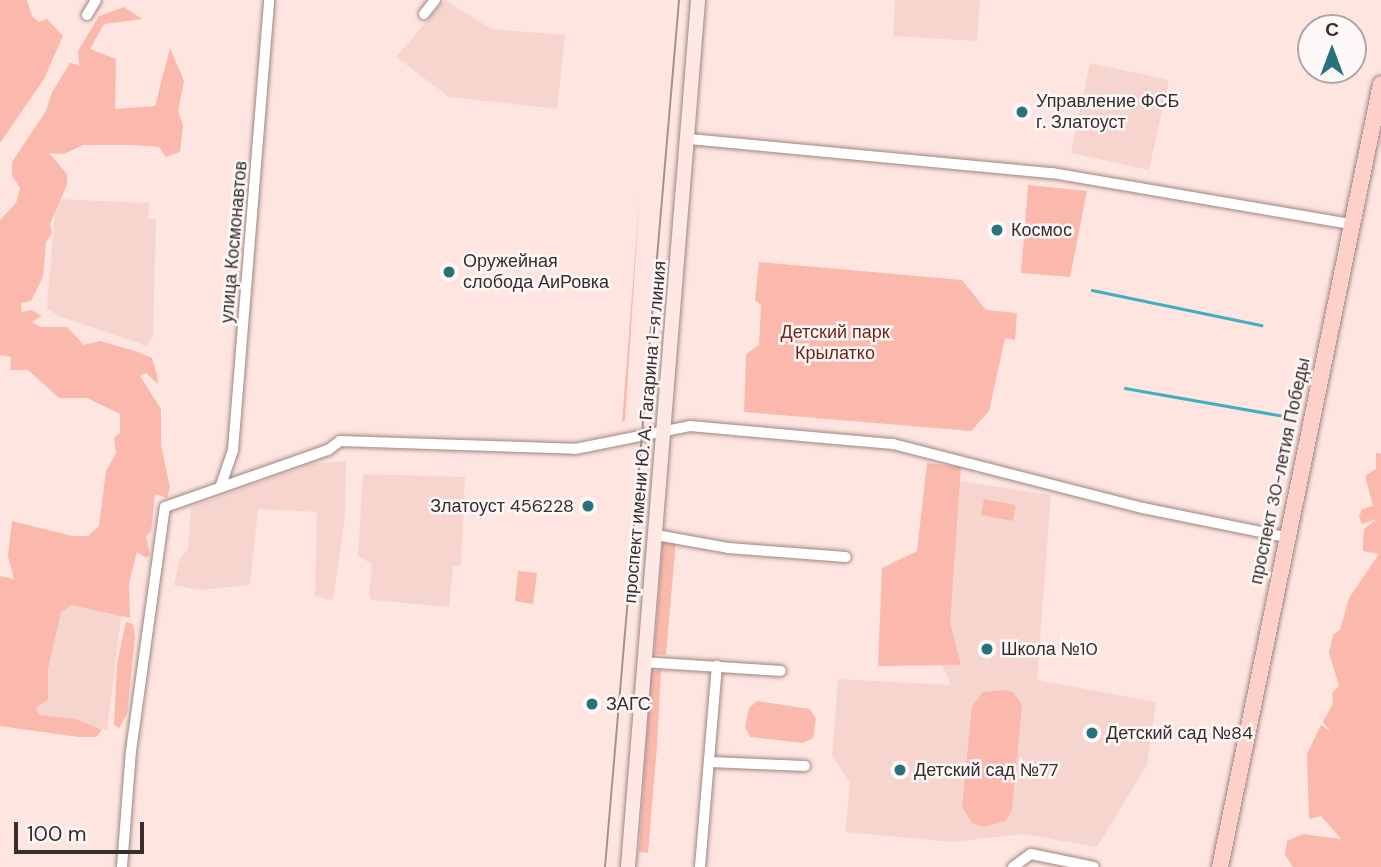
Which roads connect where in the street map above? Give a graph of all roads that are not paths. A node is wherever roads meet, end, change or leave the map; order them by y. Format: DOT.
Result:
graph roads {
  1 [pos="96,0"];
  2 [pos="269,0"];
  3 [pos="435,0"];
  4 [pos="698,0"];
  5 [pos="424,14"];
  6 [pos="87,15"];
  7 [pos="1381,84"];
  8 [pos="689,139"];
  9 [pos="1350,223"];
  10 [pos="664,432"];
  11 [pos="221,485"];
  12 [pos="656,535"];
  13 [pos="1286,537"];
  14 [pos="846,557"];
  15 [pos="643,662"];
  16 [pos="717,666"];
  17 [pos="781,671"];
  18 [pos="709,762"];
  19 [pos="806,766"];
  20 [pos="122,867"];
  21 [pos="628,867"];
  22 [pos="700,867"];
  23 [pos="1013,867"];
  24 [pos="1094,867"];
  25 [pos="1220,867"];
  1 -- 6 [label="street"];
  2 -- 11 [label="street, улица Космонавтов"];
  3 -- 5 [label="street"];
  4 -- 8 [label="main road, проспект имени Ю. А. Гагарина 1-я линия"];
  7 -- 9 [label="main road, проспект 30-летия Победы"];
  8 -- 9 [label="street"];
  8 -- 10 [label="main road, проспект имени Ю. А. Гагарина 1-я линия"];
  9 -- 13 [label="main road, проспект 30-летия Победы"];
  10 -- 11 [label="street"];
  10 -- 12 [label="main road, проспект имени Ю. А. Гагарина 1-я линия"];
  10 -- 13 [label="street"];
  11 -- 20 [label="street"];
  12 -- 14 [label="street"];
  12 -- 15 [label="main road, проспект имени Ю. А. Гагарина 1-я линия"];
  13 -- 25 [label="main road, проспект 30-летия Победы"];
  15 -- 16 [label="street"];
  15 -- 21 [label="main road, проспект имени Ю. А. Гагарина 1-я линия"];
  16 -- 17 [label="street"];
  16 -- 18 [label="street"];
  18 -- 19 [label="street"];
  18 -- 22 [label="street"];
  23 -- 24 [label="street"];
}
